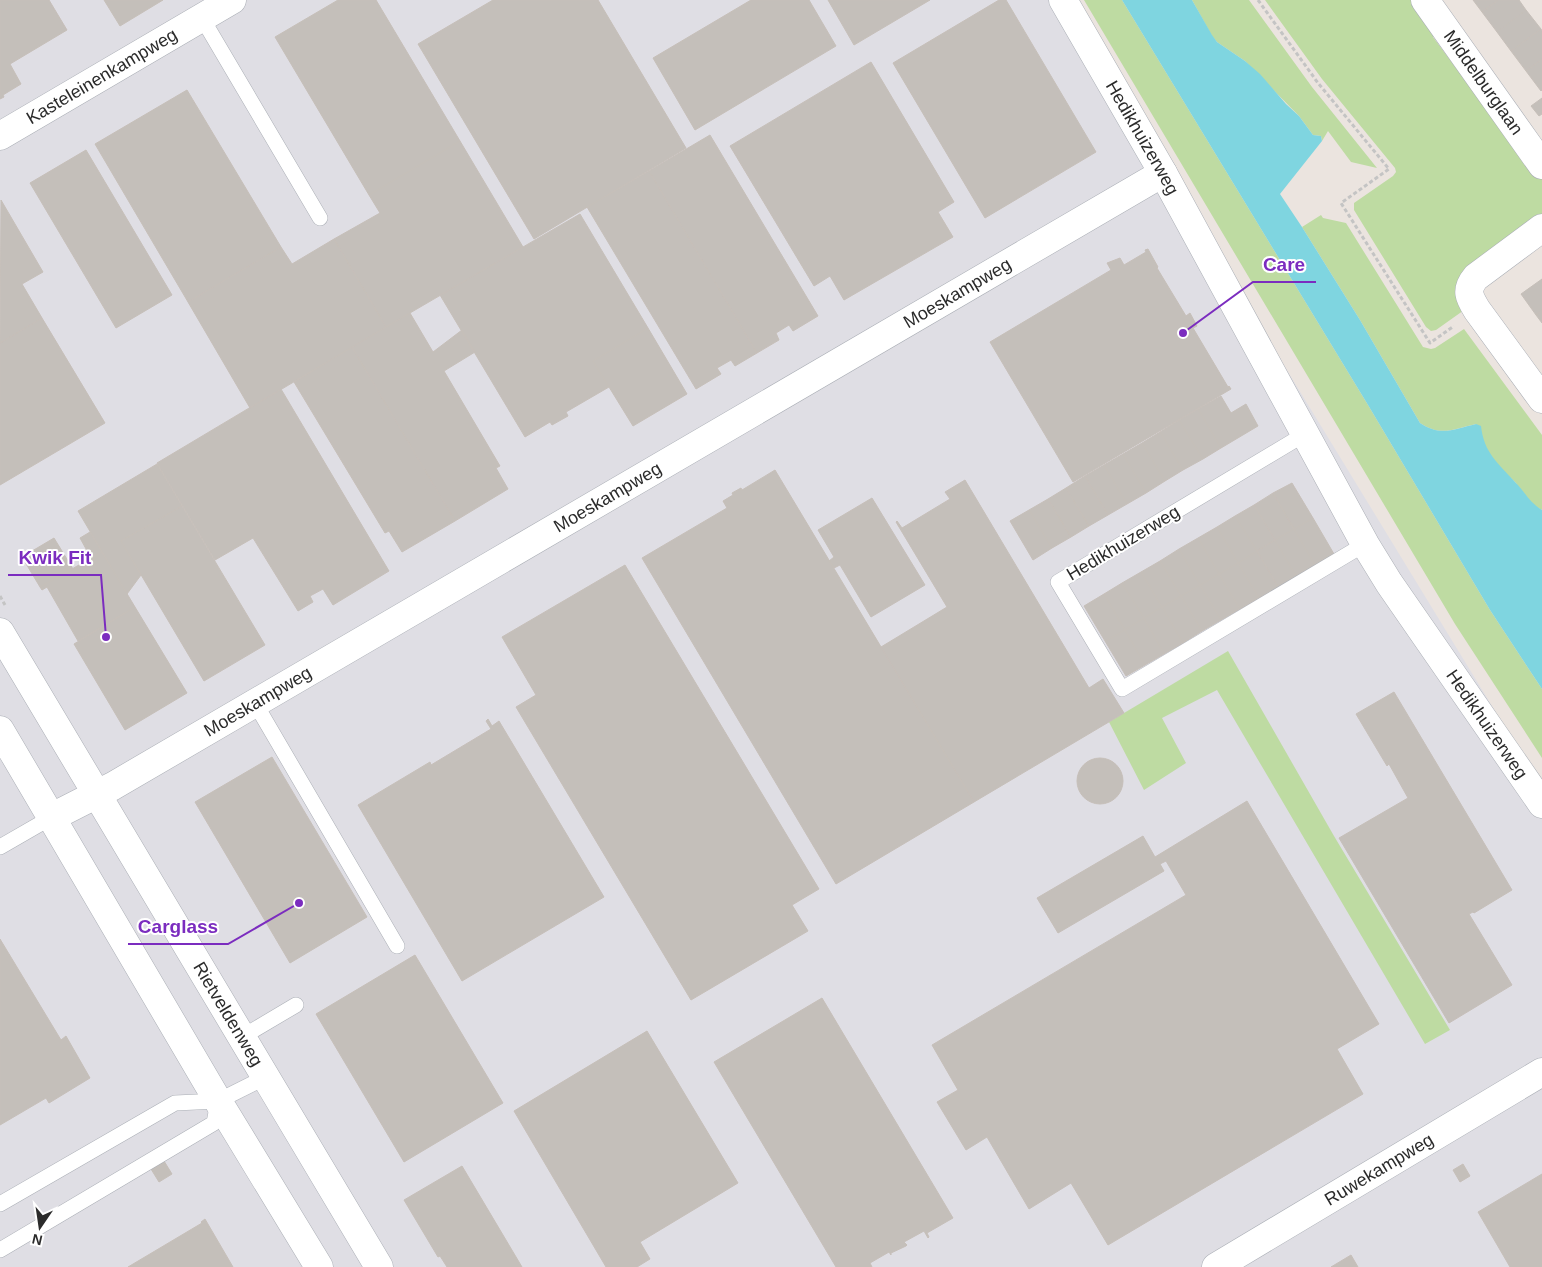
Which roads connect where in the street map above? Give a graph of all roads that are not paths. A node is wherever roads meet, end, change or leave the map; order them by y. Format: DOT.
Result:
graph roads {
  1 [pos="232,0"];
  2 [pos="1063,0"];
  3 [pos="1424,0"];
  4 [pos="202,18"];
  5 [pos="0,136"];
  6 [pos="1542,165"];
  7 [pos="1163,173"];
  8 [pos="320,218"];
  9 [pos="1542,228"];
  10 [pos="1542,399"];
  11 [pos="1305,434"];
  12 [pos="1365,544"];
  13 [pos="0,632"];
  14 [pos="255,703"];
  15 [pos="0,730"];
  16 [pos="97,794"];
  17 [pos="1542,804"];
  18 [pos="52,817"];
  19 [pos="0,848"];
  20 [pos="398,946"];
  21 [pos="296,1005"];
  22 [pos="242,1037"];
  23 [pos="1542,1072"];
  24 [pos="266,1077"];
  25 [pos="218,1101"];
  26 [pos="0,1204"];
  27 [pos="0,1250"];
  28 [pos="320,1267"];
  29 [pos="379,1267"];
  30 [pos="1216,1267"];
  1 -- 4 [label="street, Kasteleinenkampweg"];
  2 -- 7 [label="street, Hedikhuizerweg"];
  3 -- 6 [label="street, Middelburglaan"];
  4 -- 5 [label="street, Kasteleinenkampweg"];
  4 -- 8 [label="lane"];
  7 -- 11 [label="street, Hedikhuizerweg"];
  7 -- 14 [label="street, Moeskampweg"];
  9 -- 10 [label="street"];
  11 -- 12 [label="street, Hedikhuizerweg"];
  11 -- 12 [label="lane, Hedikhuizerweg"];
  12 -- 17 [label="street, Hedikhuizerweg"];
  13 -- 16 [label="street, Rietveldenweg"];
  14 -- 16 [label="street, Moeskampweg"];
  14 -- 20 [label="lane"];
  15 -- 18 [label="street"];
  16 -- 18 [label="street, Moeskampweg"];
  16 -- 22 [label="street, Rietveldenweg"];
  18 -- 19 [label="lane"];
  18 -- 25 [label="street"];
  21 -- 22 [label="lane"];
  22 -- 24 [label="street, Rietveldenweg"];
  23 -- 30 [label="street, Ruwekampweg"];
  24 -- 25 [label="lane"];
  24 -- 29 [label="street, Rietveldenweg"];
  25 -- 26 [label="lane"];
  25 -- 27 [label="lane"];
  25 -- 28 [label="street"];
}
